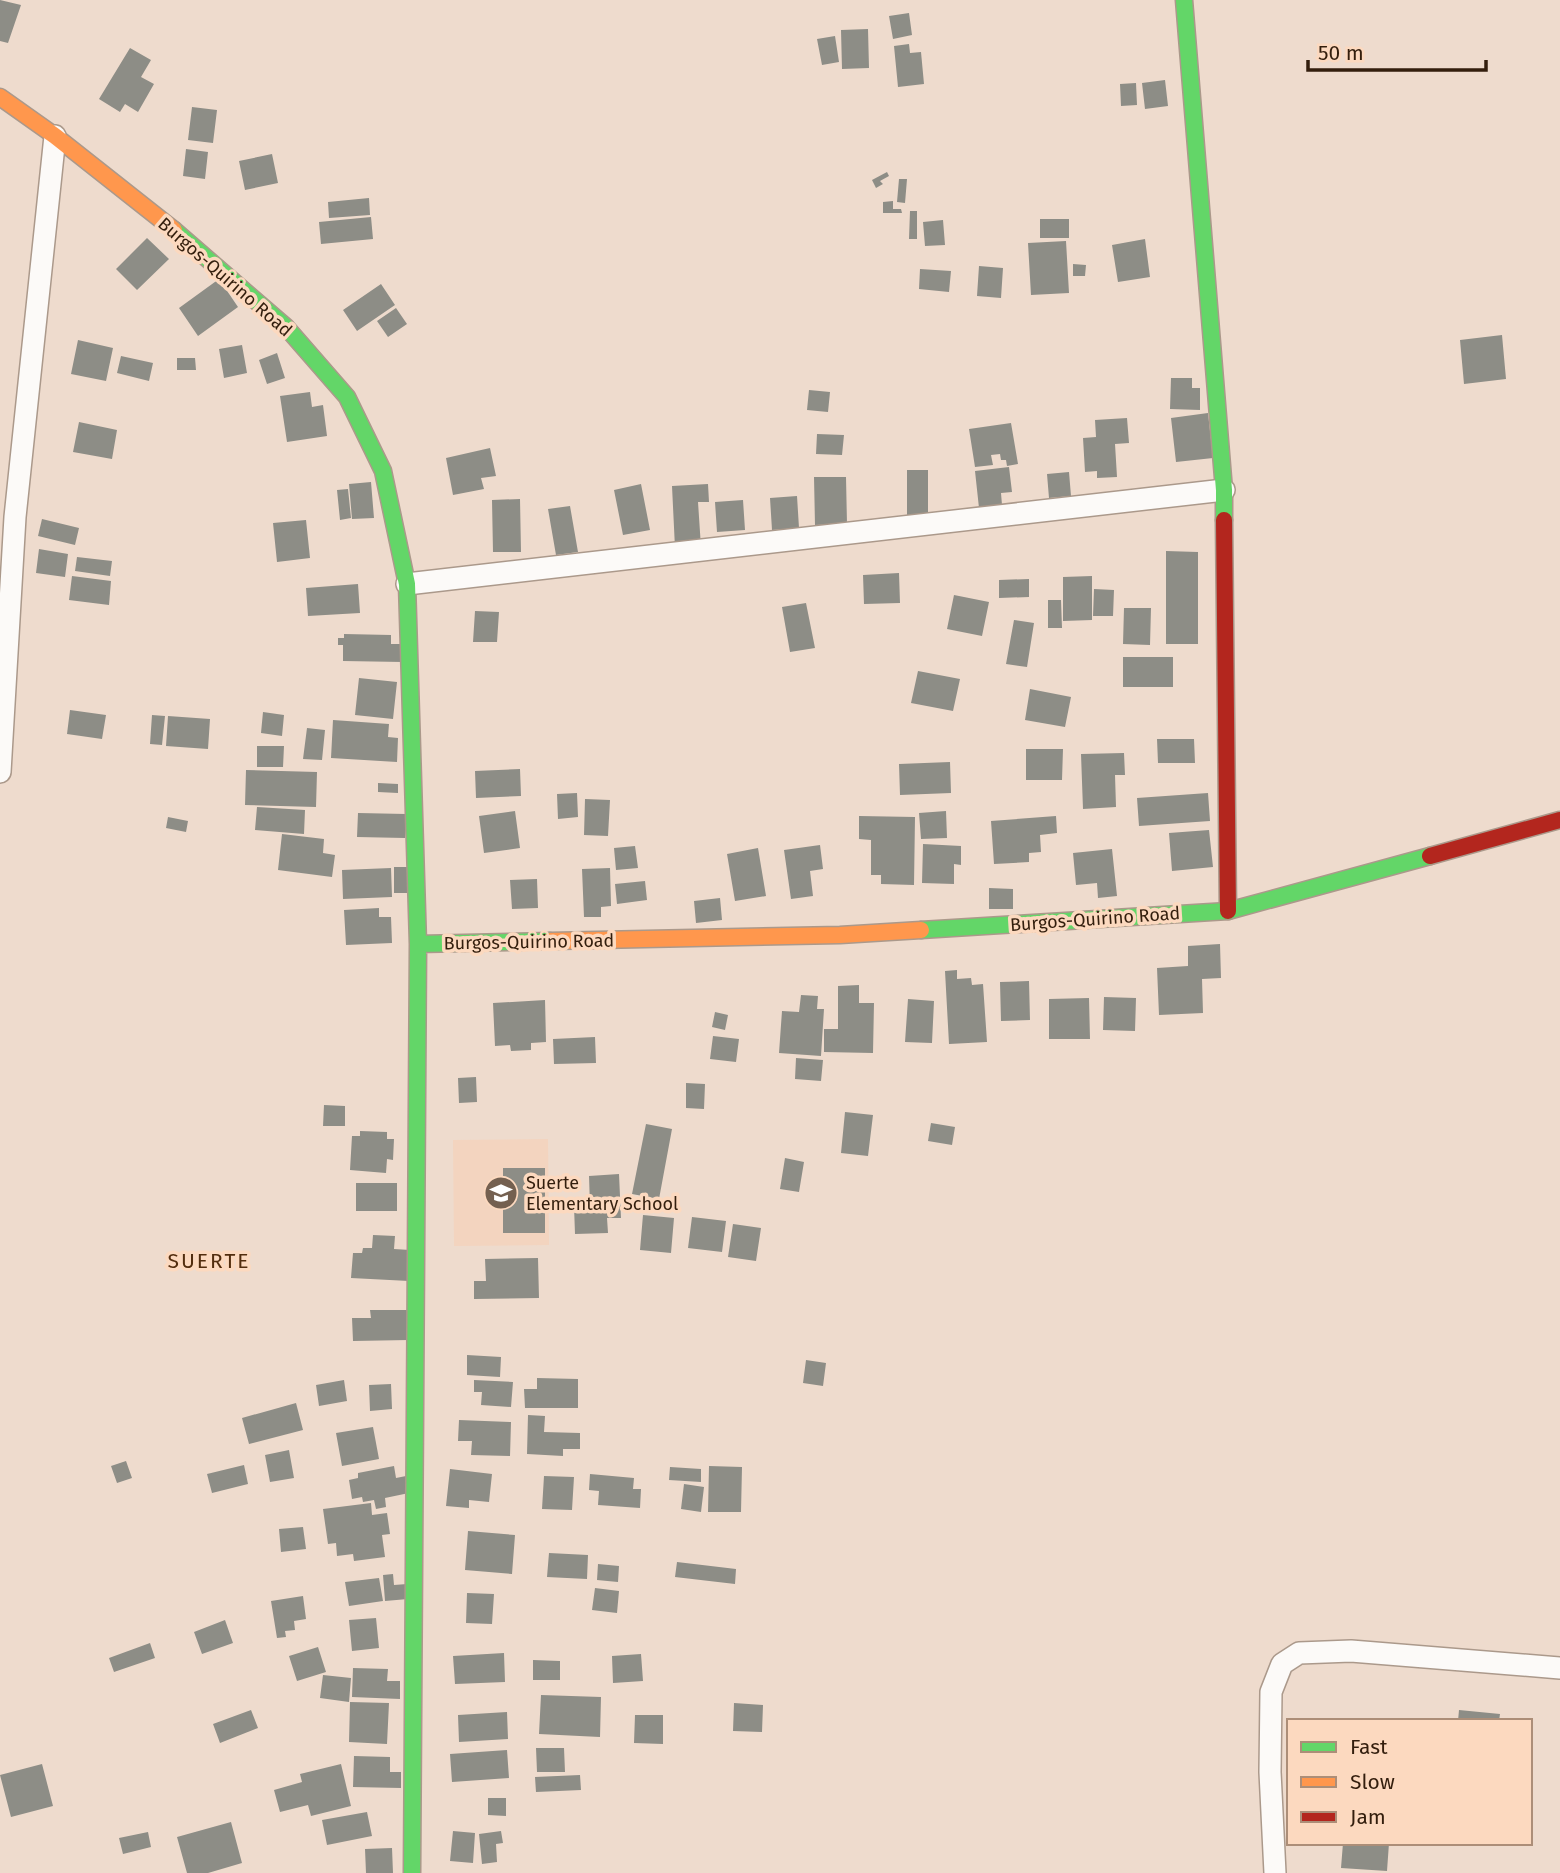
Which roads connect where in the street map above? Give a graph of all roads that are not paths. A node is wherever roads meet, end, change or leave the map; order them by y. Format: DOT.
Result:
graph roads {
  1 [pos="1184,0"];
  2 [pos="0,97"];
  3 [pos="55,136"];
  4 [pos="1224,490"];
  5 [pos="407,584"];
  6 [pos="0,772"];
  7 [pos="1560,820"];
  8 [pos="1228,911"];
  9 [pos="418,944"];
  10 [pos="1560,1668"];
  11 [pos="412,1873"];
  12 [pos="1275,1873"];
  1 -- 4 [label="street"];
  2 -- 3 [label="street, Burgos-Quirino Road"];
  3 -- 5 [label="street, Burgos-Quirino Road"];
  3 -- 6 [label="street"];
  4 -- 5 [label="street"];
  4 -- 8 [label="street"];
  5 -- 9 [label="street, Burgos-Quirino Road"];
  7 -- 8 [label="street, Burgos-Quirino Road"];
  8 -- 9 [label="street, Burgos-Quirino Road"];
  9 -- 11 [label="street"];
  10 -- 12 [label="street"];
}
